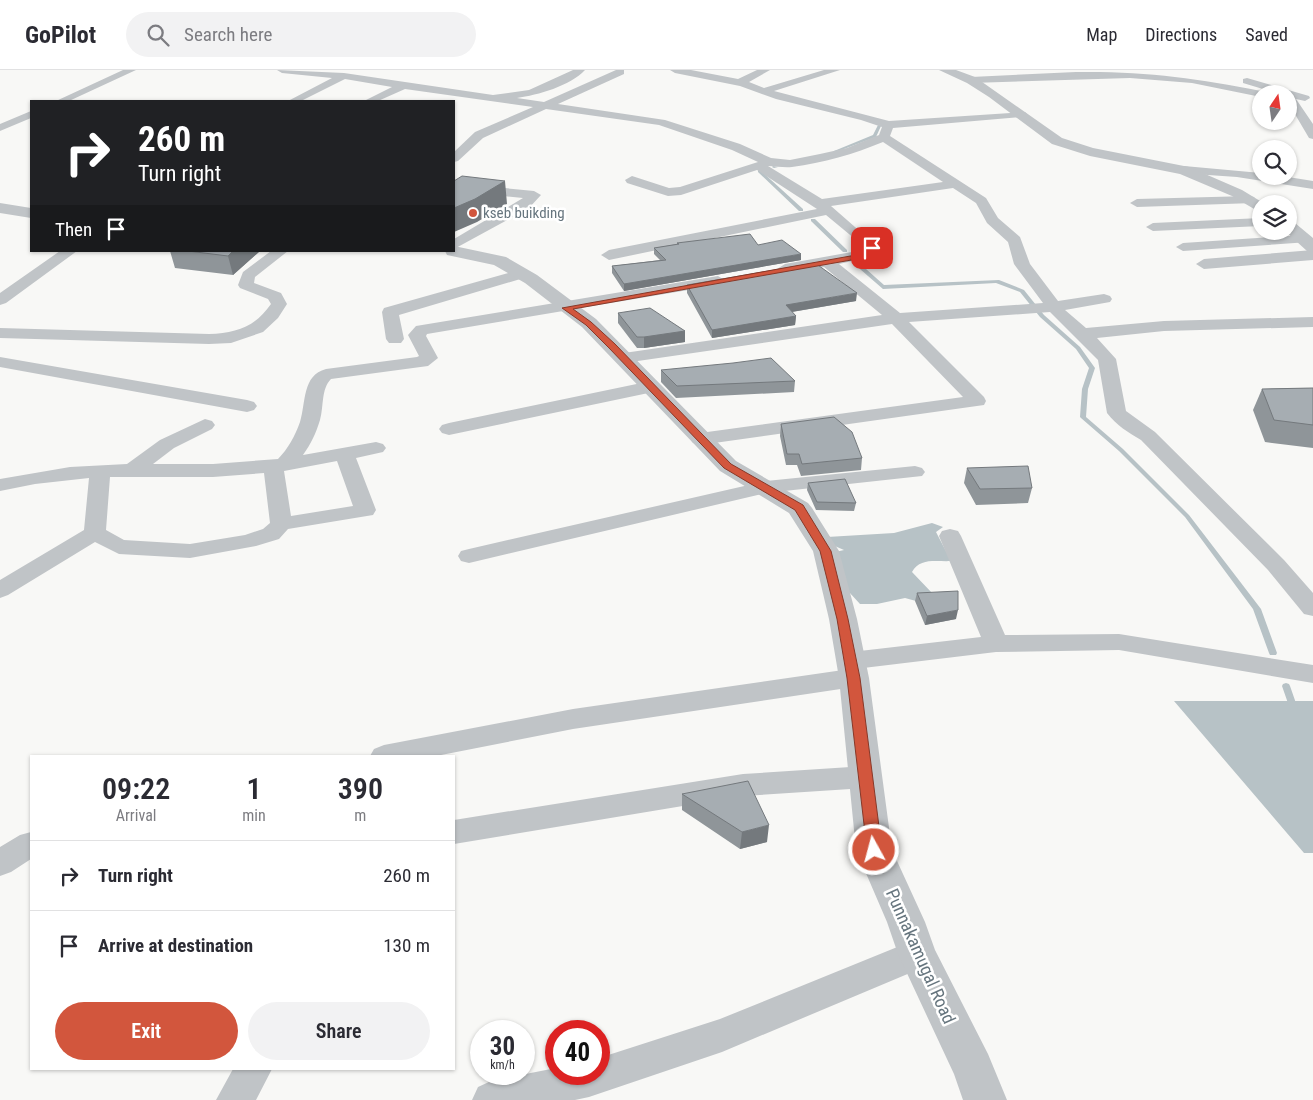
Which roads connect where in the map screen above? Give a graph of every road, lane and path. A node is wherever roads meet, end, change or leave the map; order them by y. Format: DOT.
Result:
graph roads {
  1 [pos="131,70"];
  2 [pos="282,70"];
  3 [pos="580,70"];
  4 [pos="765,70"];
  5 [pos="835,70"];
  6 [pos="944,70"];
  7 [pos="684,71"];
  8 [pos="620,72"];
  9 [pos="1124,73"];
  10 [pos="1229,75"];
  11 [pos="344,76"];
  12 [pos="971,80"];
  13 [pos="738,82"];
  14 [pos="403,86"];
  15 [pos="764,91"];
  16 [pos="1252,92"];
  17 [pos="453,94"];
  18 [pos="493,98"];
  19 [pos="1309,98"];
  20 [pos="63,100"];
  21 [pos="294,100"];
  22 [pos="371,100"];
  23 [pos="444,100"];
  24 [pos="547,105"];
  25 [pos="1298,111"];
  26 [pos="30,114"];
  27 [pos="1021,114"];
  28 [pos="0,128"];
  29 [pos="886,131"];
  30 [pos="1313,135"];
  31 [pos="455,157"];
  32 [pos="765,163"];
  33 [pos="1184,170"];
  34 [pos="632,180"];
  35 [pos="956,184"];
  36 [pos="1313,185"];
  37 [pos="455,187"];
  38 [pos="1249,200"];
  39 [pos="1252,202"];
  40 [pos="1137,204"];
  41 [pos="823,207"];
  42 [pos="0,208"];
  43 [pos="30,213"];
  44 [pos="1252,222"];
  45 [pos="1153,227"];
  46 [pos="1297,227"];
  47 [pos="1308,243"];
  48 [pos="455,244"];
  49 [pos="1183,247"];
  50 [pos="455,251"];
  51 [pos="69,252"];
  52 [pos="280,252"];
  53 [pos="609,255"];
  54 [pos="1313,255"];
  55 [pos="827,262"];
  56 [pos="1204,264"];
  57 [pos="769,272"];
  58 [pos="522,274"];
  59 [pos="730,279"];
  60 [pos="1104,299"];
  61 [pos="0,300"];
  62 [pos="1054,307"];
  63 [pos="566,308"];
  64 [pos="896,318"];
  65 [pos="1313,322"];
  66 [pos="0,333"];
  67 [pos="1080,334"];
  68 [pos="395,339"];
  69 [pos="624,358"];
  70 [pos="0,362"];
  71 [pos="651,387"];
  72 [pos="247,406"];
  73 [pos="205,425"];
  74 [pos="449,429"];
  75 [pos="700,439"];
  76 [pos="376,448"];
  77 [pos="344,454"];
  78 [pos="279,466"];
  79 [pos="100,470"];
  80 [pos="133,470"];
  81 [pos="915,472"];
  82 [pos="0,485"];
  83 [pos="766,487"];
  84 [pos="281,524"];
  85 [pos="95,533"];
  86 [pos="950,536"];
  87 [pos="469,556"];
  88 [pos="0,590"];
  89 [pos="1313,608"];
  90 [pos="996,644"];
  91 [pos="852,669"];
  92 [pos="1313,674"];
  93 [pos="389,755"];
  94 [pos="866,778"];
  95 [pos="455,832"];
  96 [pos="30,845"];
  97 [pos="0,863"];
  98 [pos="917,954"];
  99 [pos="253,1070"];
  100 [pos="235,1100"];
  101 [pos="491,1100"];
  102 [pos="985,1100"];
  1 -- 20 [label="street"];
  2 -- 11 [label="street"];
  3 -- 18 [label="street"];
  4 -- 13 [label="street"];
  5 -- 15 [label="street"];
  6 -- 12 [label="street"];
  7 -- 13 [label="street"];
  8 -- 24 [label="street"];
  9 -- 12 [label="street"];
  9 -- 16 [label="street"];
  10 -- 19 [label="street"];
  11 -- 14 [label="street"];
  11 -- 21 [label="street"];
  12 -- 27 [label="street"];
  13 -- 15 [label="street"];
  14 -- 17 [label="street"];
  14 -- 22 [label="street"];
  15 -- 29 [label="street"];
  17 -- 18 [label="street"];
  17 -- 23 [label="street"];
  18 -- 24 [label="street"];
  24 -- 31 [label="street"];
  24 -- 32 [label="street"];
  25 -- 30 [label="street"];
  26 -- 28 [label="street"];
  27 -- 29 [label="street"];
  27 -- 33 [label="street"];
  29 -- 32 [label="street"];
  29 -- 35 [label="street"];
  32 -- 34 [label="street"];
  32 -- 41 [label="street"];
  33 -- 36 [label="street"];
  33 -- 38 [label="street"];
  35 -- 41 [label="street"];
  35 -- 62 [label="street"];
  37 -- 48 [label="street"];
  38 -- 39 [label="street"];
  38 -- 40 [label="street"];
  41 -- 53 [label="street"];
  41 -- 55 [label="street"];
  42 -- 43 [label="street"];
  44 -- 45 [label="street"];
  46 -- 47 [label="street"];
  47 -- 49 [label="street"];
  50 -- 58 [label="street, Punnakamugal Road"];
  51 -- 61 [label="street"];
  52 -- 66 [label="street"];
  54 -- 56 [label="street"];
  55 -- 57 [label="street"];
  55 -- 64 [label="street"];
  58 -- 63 [label="street, Punnakamugal Road"];
  58 -- 68 [label="street"];
  59 -- 63 [label="street"];
  60 -- 62 [label="street"];
  62 -- 64 [label="street"];
  62 -- 67 [label="street"];
  63 -- 69 [label="street, Punnakamugal Road"];
  63 -- 78 [label="street"];
  64 -- 69 [label="street"];
  64 -- 75 [label="street"];
  65 -- 67 [label="street"];
  67 -- 89 [label="street"];
  69 -- 71 [label="street, Punnakamugal Road"];
  70 -- 72 [label="street"];
  71 -- 74 [label="street"];
  71 -- 75 [label="street, Punnakamugal Road"];
  73 -- 80 [label="street"];
  75 -- 83 [label="street, Punnakamugal Road"];
  76 -- 77 [label="street"];
  77 -- 78 [label="street"];
  77 -- 84 [label="street"];
  78 -- 80 [label="street"];
  78 -- 84 [label="street"];
  79 -- 80 [label="street"];
  79 -- 82 [label="street"];
  79 -- 85 [label="street"];
  81 -- 83 [label="street"];
  83 -- 87 [label="street"];
  83 -- 91 [label="street, Punnakamugal Road"];
  84 -- 85 [label="street"];
  85 -- 88 [label="street"];
  86 -- 90 [label="street"];
  90 -- 91 [label="street"];
  90 -- 92 [label="street"];
  91 -- 93 [label="street"];
  91 -- 94 [label="street, Punnakamugal Road"];
  94 -- 95 [label="street"];
  94 -- 98 [label="street, Punnakamugal Road"];
  96 -- 97 [label="street"];
  98 -- 101 [label="street"];
  98 -- 102 [label="street, Punnakamugal Road"];
  99 -- 100 [label="street"];
}
